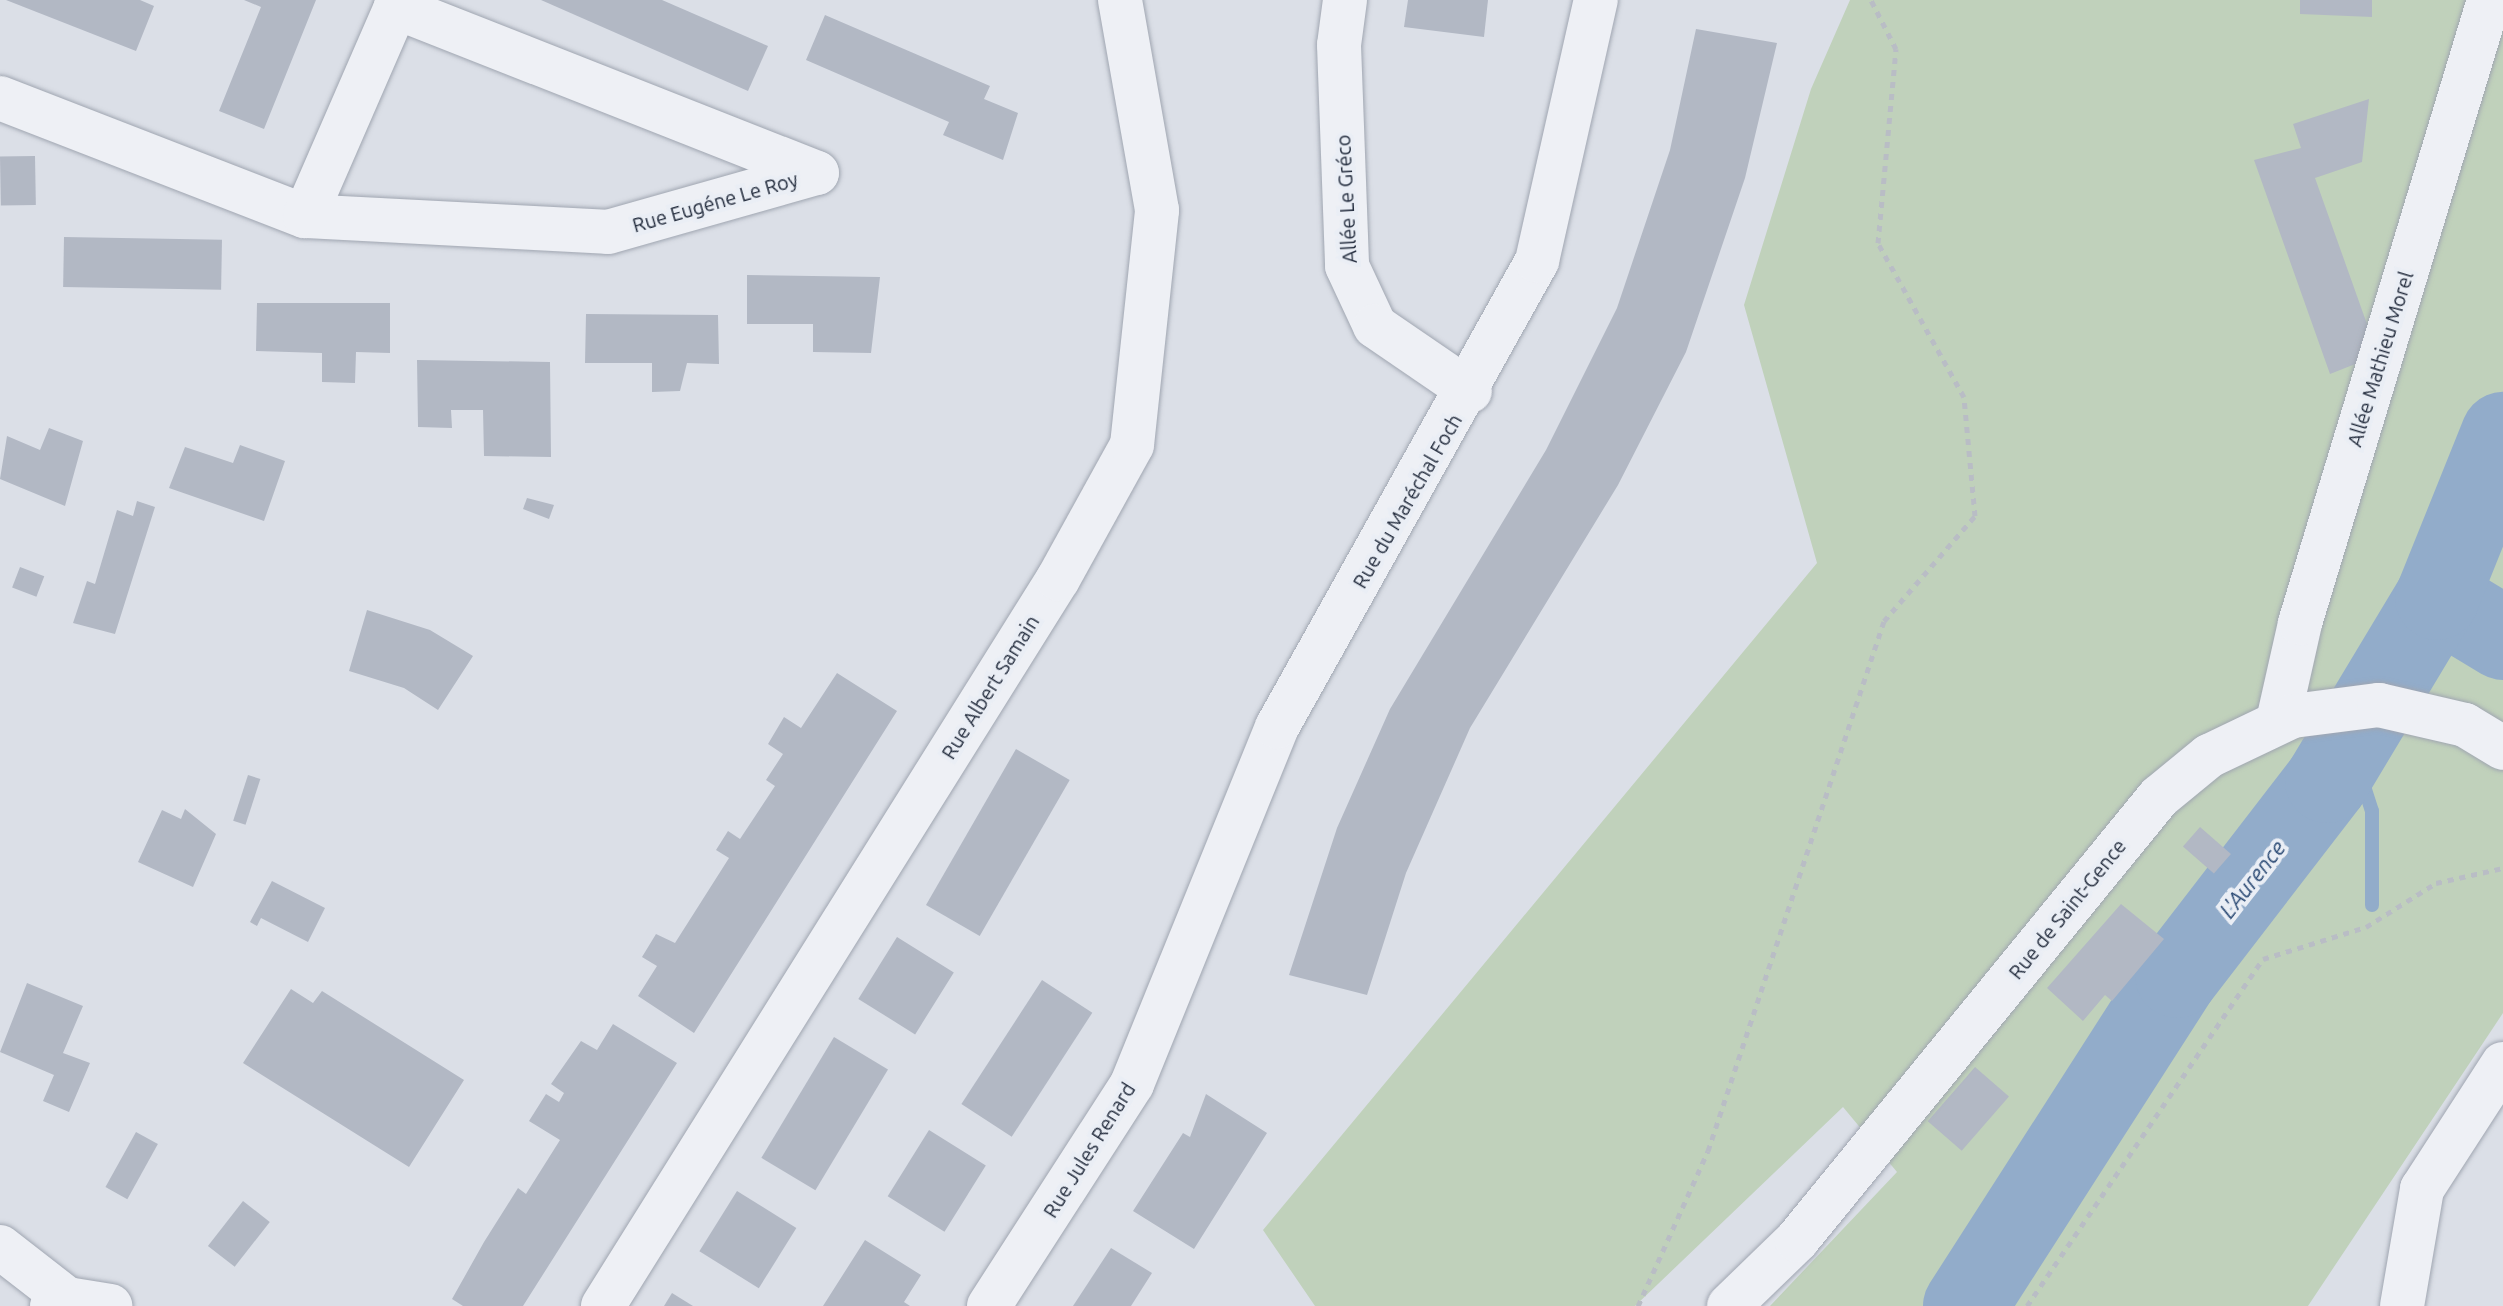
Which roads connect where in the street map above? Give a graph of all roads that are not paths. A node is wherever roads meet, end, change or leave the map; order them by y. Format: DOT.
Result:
graph roads {
  1 [pos="1120,0"];
  2 [pos="1345,0"];
  3 [pos="1596,0"];
  4 [pos="2489,0"];
  5 [pos="397,4"];
  6 [pos="0,98"];
  7 [pos="305,216"];
  8 [pos="1470,391"];
  9 [pos="2278,721"];
  10 [pos="2503,748"];
  11 [pos="1176,987"];
  12 [pos="2503,1064"];
  13 [pos="0,1247"];
  14 [pos="59,1303"];
  15 [pos="110,1306"];
  16 [pos="603,1306"];
  17 [pos="989,1306"];
  18 [pos="1729,1306"];
  19 [pos="2402,1306"];
  1 -- 16 [label="street, Rue Albert Samain"];
  2 -- 8 [label="street, Allée Le Gréco"];
  3 -- 8 [label="street, Rue du Maréchal Foch"];
  4 -- 9 [label="street, Allée Mathieu Morel"];
  5 -- 7 [label="street, Rue Eugéne Le Roy"];
  5 -- 7 [label="street, Rue Eugéne Le Roy"];
  6 -- 7 [label="street, Rue Eugéne Le Roy"];
  8 -- 11 [label="street, Rue du Maréchal Foch"];
  9 -- 10 [label="street, Rue de Saint-Gence"];
  9 -- 18 [label="street, Rue de Saint-Gence"];
  11 -- 17 [label="street, Rue Jules Renard"];
  12 -- 19 [label="street"];
  13 -- 14 [label="street"];
  14 -- 15 [label="street"];
}
